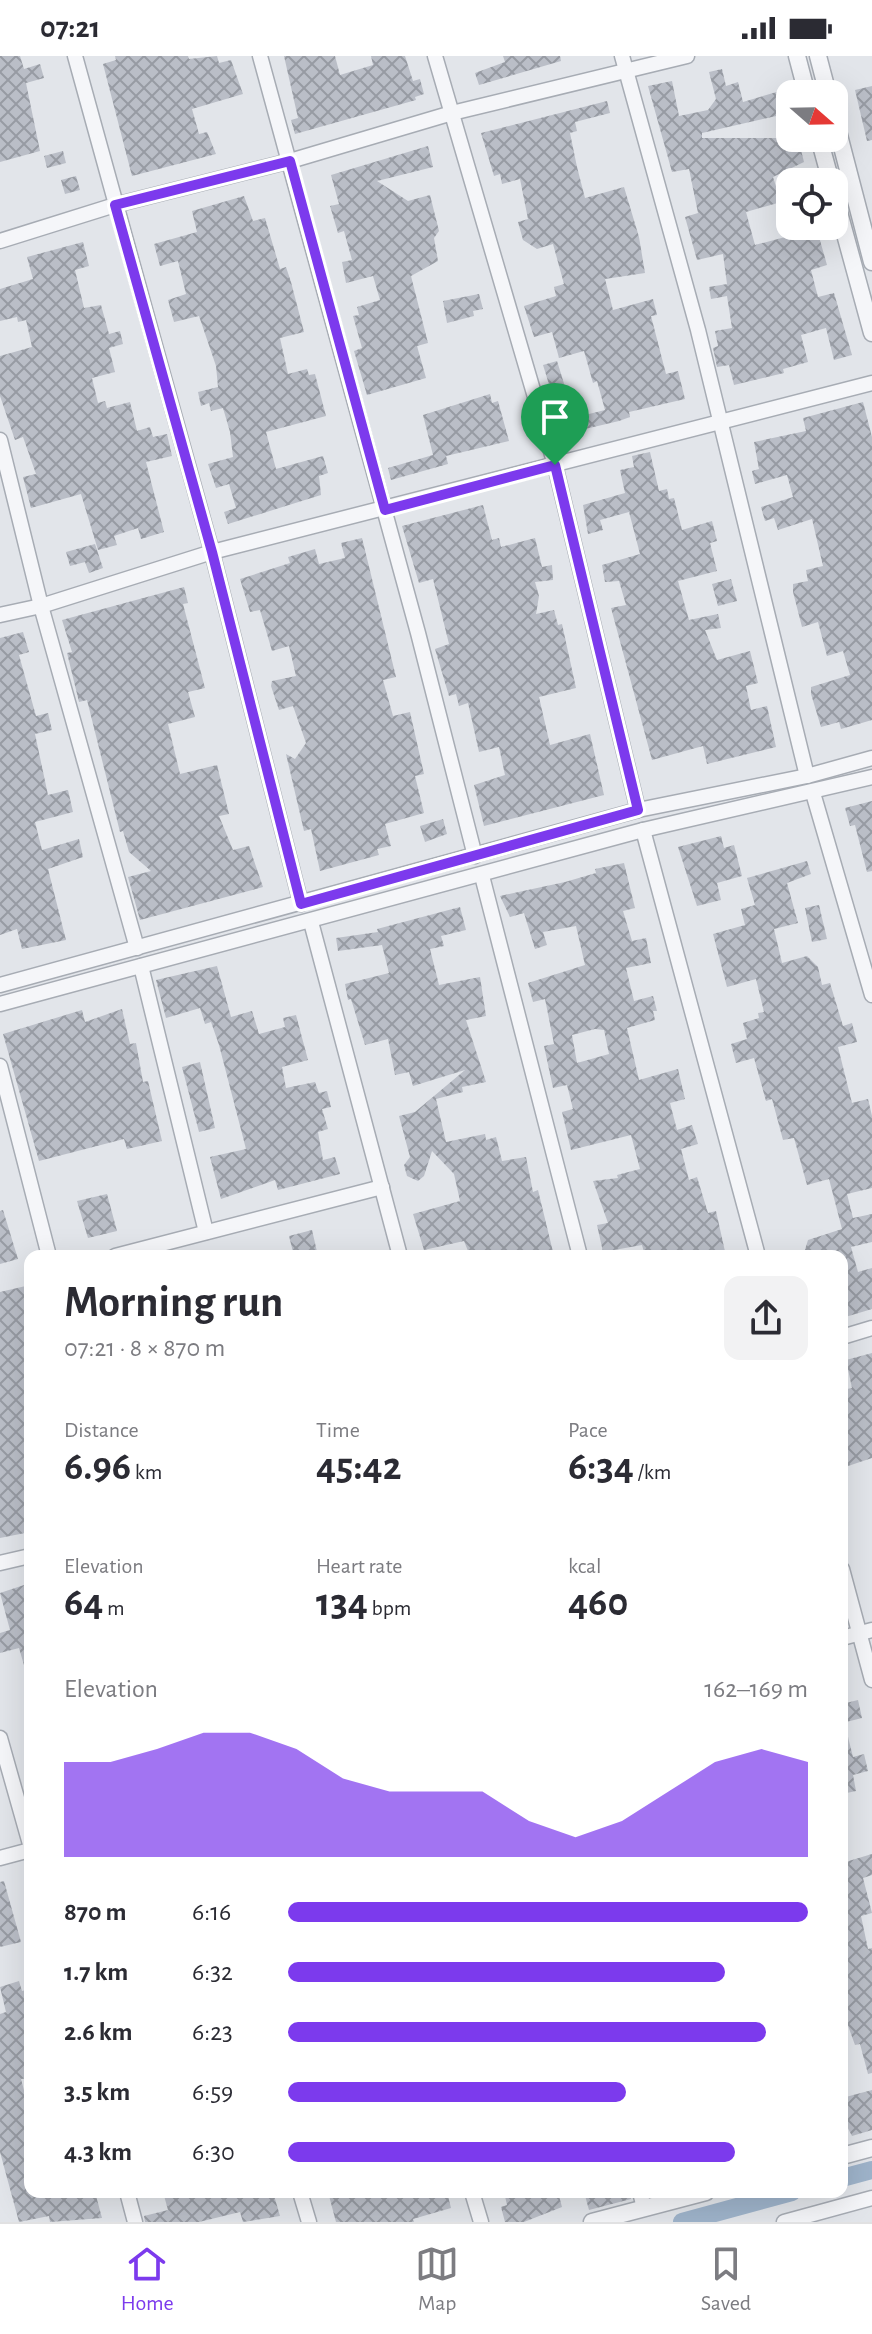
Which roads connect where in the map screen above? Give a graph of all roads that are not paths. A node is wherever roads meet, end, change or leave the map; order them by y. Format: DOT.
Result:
graph roads {
  1 [pos="75,56"];
  2 [pos="260,56"];
  3 [pos="435,56"];
  4 [pos="622,56"];
  5 [pos="687,56"];
  6 [pos="797,56"];
  7 [pos="818,56"];
  8 [pos="627,71"];
  9 [pos="803,80"];
  10 [pos="824,80"];
  11 [pos="452,113"];
  12 [pos="843,152"];
  13 [pos="290,161"];
  14 [pos="115,205"];
  15 [pos="847,240"];
  16 [pos="0,241"];
  17 [pos="872,262"];
  18 [pos="872,333"];
  19 [pos="872,383"];
  20 [pos="720,420"];
  21 [pos="0,440"];
  22 [pos="555,465"];
  23 [pos="385,510"];
  24 [pos="212,552"];
  25 [pos="41,606"];
  26 [pos="0,615"];
  27 [pos="872,758"];
  28 [pos="807,776"];
  29 [pos="872,777"];
  30 [pos="813,793"];
  31 [pos="638,810"];
  32 [pos="643,830"];
  33 [pos="475,856"];
  34 [pos="482,876"];
  35 [pos="301,904"];
  36 [pos="311,922"];
  37 [pos="137,948"];
  38 [pos="141,966"];
  39 [pos="0,985"];
  40 [pos="872,995"];
  41 [pos="0,1004"];
  42 [pos="0,1066"];
  43 [pos="382,1187"];
  44 [pos="206,1232"];
  45 [pos="47,1250"];
  46 [pos="138,1250"];
  47 [pos="398,1250"];
  48 [pos="578,1250"];
  49 [pos="756,1250"];
  50 [pos="872,1328"];
  51 [pos="848,1335"];
  52 [pos="24,1557"];
  53 [pos="0,1563"];
  54 [pos="848,1585"];
  55 [pos="866,1632"];
  56 [pos="872,1680"];
  57 [pos="0,1738"];
  58 [pos="24,1825"];
  59 [pos="24,1849"];
  60 [pos="0,1858"];
  61 [pos="872,2148"];
  62 [pos="848,2154"];
  63 [pos="129,2198"];
  64 [pos="302,2198"];
  65 [pos="474,2198"];
  66 [pos="872,2198"];
  67 [pos="642,2200"];
  68 [pos="135,2222"];
  69 [pos="309,2222"];
  70 [pos="481,2222"];
  71 [pos="592,2222"];
  72 [pos="784,2222"];
  1 -- 14 [label="street"];
  2 -- 13 [label="street"];
  3 -- 11 [label="street"];
  4 -- 8 [label="street"];
  5 -- 8 [label="street"];
  6 -- 9 [label="street"];
  7 -- 10 [label="street"];
  8 -- 11 [label="street"];
  8 -- 20 [label="street"];
  11 -- 13 [label="street"];
  11 -- 22 [label="street"];
  12 -- 17 [label="street"];
  13 -- 14 [label="street"];
  13 -- 23 [label="street"];
  14 -- 16 [label="street"];
  14 -- 24 [label="street"];
  15 -- 18 [label="street"];
  19 -- 20 [label="street"];
  20 -- 22 [label="street"];
  20 -- 28 [label="street"];
  21 -- 25 [label="street"];
  22 -- 23 [label="street"];
  22 -- 31 [label="street"];
  23 -- 24 [label="street"];
  23 -- 33 [label="street"];
  24 -- 25 [label="street"];
  24 -- 35 [label="street"];
  25 -- 26 [label="street"];
  25 -- 37 [label="street"];
  27 -- 28 [label="street"];
  28 -- 31 [label="street"];
  29 -- 30 [label="street"];
  30 -- 32 [label="street"];
  30 -- 40 [label="street"];
  31 -- 33 [label="street"];
  32 -- 34 [label="street"];
  32 -- 49 [label="street"];
  33 -- 35 [label="street"];
  34 -- 36 [label="street"];
  34 -- 48 [label="street"];
  35 -- 37 [label="street"];
  36 -- 38 [label="street"];
  36 -- 43 [label="street"];
  37 -- 39 [label="street"];
  38 -- 41 [label="street"];
  38 -- 44 [label="street"];
  42 -- 45 [label="street"];
  43 -- 44 [label="street"];
  43 -- 47 [label="street"];
  44 -- 46 [label="street"];
  50 -- 51 [label="street"];
  52 -- 53 [label="street"];
  54 -- 55 [label="street"];
  55 -- 56 [label="street"];
  57 -- 58 [label="street"];
  59 -- 60 [label="street"];
  61 -- 62 [label="street"];
  63 -- 68 [label="street"];
  64 -- 69 [label="street"];
  65 -- 70 [label="street"];
  66 -- 72 [label="street"];
  67 -- 71 [label="street"];
}
